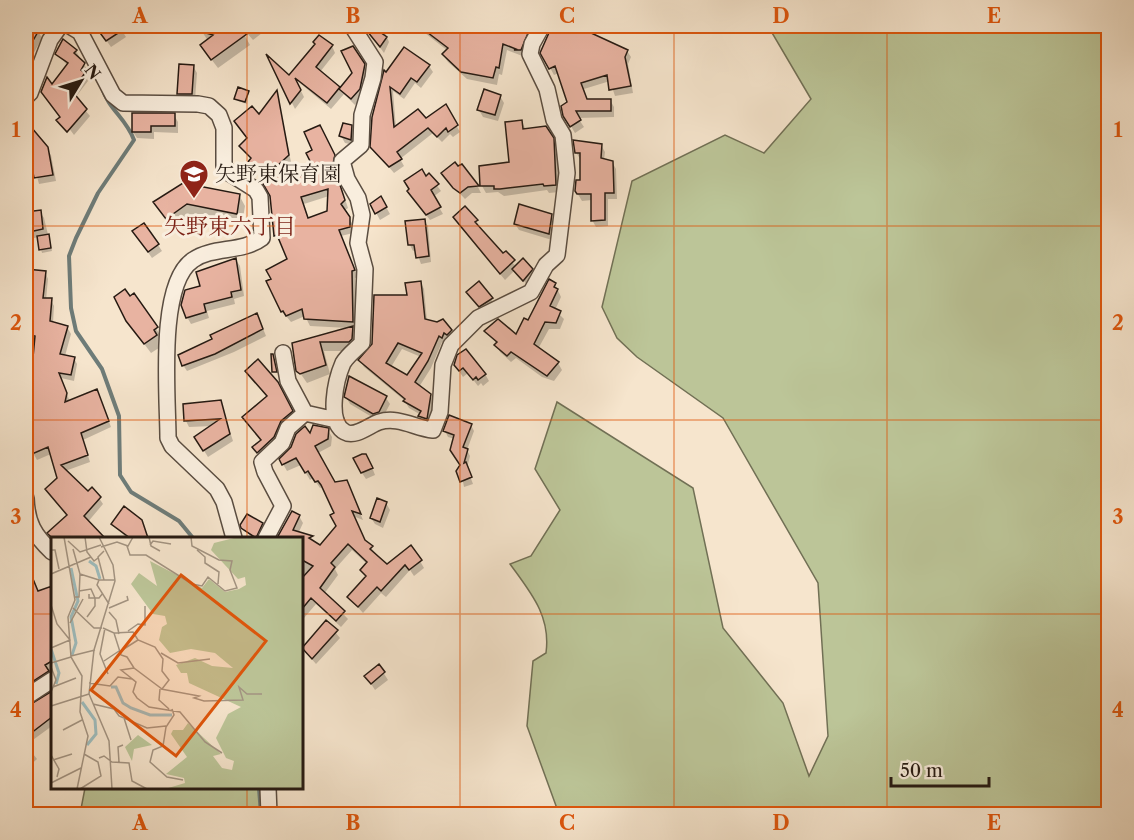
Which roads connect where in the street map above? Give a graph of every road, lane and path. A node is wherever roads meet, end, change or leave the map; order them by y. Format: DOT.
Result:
graph roads {
  1 [pos="60,26"];
  2 [pos="70,26"];
  3 [pos="351,26"];
  4 [pos="542,26"];
  5 [pos="26,97"];
  6 [pos="283,353"];
  7 [pos="305,413"];
  8 [pos="336,420"];
  9 [pos="26,498"];
  10 [pos="234,537"];
  11 [pos="267,537"];
  12 [pos="51,551"];
  13 [pos="51,681"];
  14 [pos="26,697"];
  15 [pos="268,789"];
  16 [pos="269,814"];
  1 -- 5 [label="street"];
  2 -- 10 [label="street"];
  3 -- 8 [label="street"];
  4 -- 8 [label="street"];
  6 -- 7 [label="street"];
  7 -- 8 [label="street"];
  7 -- 11 [label="street"];
  9 -- 12 [label="street"];
  13 -- 14 [label="street"];
  15 -- 16 [label="street"];
}
